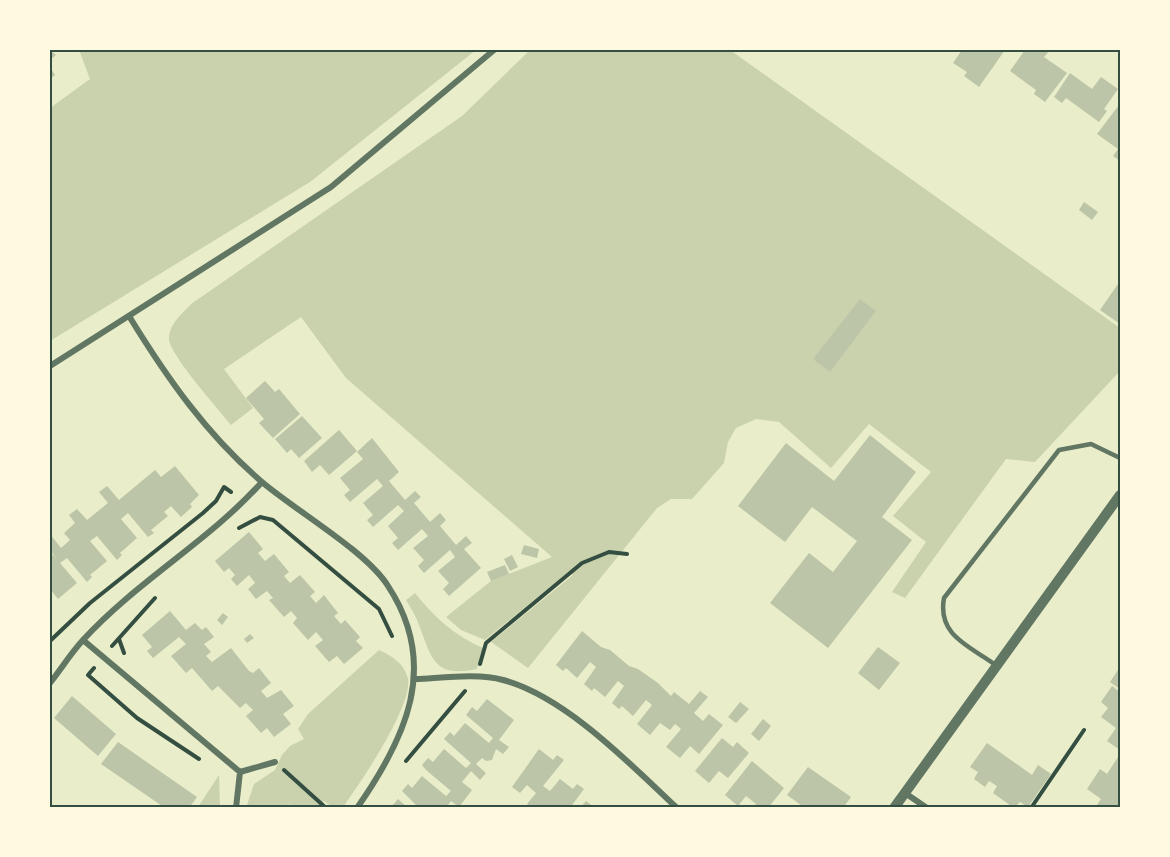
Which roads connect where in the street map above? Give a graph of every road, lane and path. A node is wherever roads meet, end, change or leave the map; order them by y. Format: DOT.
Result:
graph roads {
  1 [pos="494,50"];
  2 [pos="129,316"];
  3 [pos="50,366"];
  4 [pos="1120,458"];
  5 [pos="262,482"];
  6 [pos="1120,495"];
  7 [pos="234,531"];
  8 [pos="627,554"];
  9 [pos="162,590"];
  10 [pos="83,640"];
  11 [pos="413,647"];
  12 [pos="103,656"];
  13 [pos="997,666"];
  14 [pos="476,678"];
  15 [pos="416,679"];
  16 [pos="50,684"];
  17 [pos="1084,730"];
  18 [pos="219,755"];
  19 [pos="275,762"];
  20 [pos="400,768"];
  21 [pos="240,772"];
  22 [pos="905,793"];
  23 [pos="236,807"];
  24 [pos="326,807"];
  25 [pos="357,807"];
  26 [pos="677,807"];
  27 [pos="894,807"];
  28 [pos="927,807"];
  29 [pos="1032,807"];
  1 -- 2 [label="street"];
  2 -- 3 [label="street"];
  2 -- 5 [label="street"];
  4 -- 13 [label="lane"];
  5 -- 10 [label="street"];
  5 -- 11 [label="street"];
  6 -- 13 [label="street"];
  7 -- 11 [label="path"];
  8 -- 14 [label="path"];
  9 -- 12 [label="path"];
  10 -- 12 [label="street"];
  10 -- 16 [label="street"];
  11 -- 15 [label="street"];
  12 -- 18 [label="street"];
  12 -- 18 [label="path"];
  13 -- 22 [label="street"];
  14 -- 15 [label="street"];
  14 -- 20 [label="path"];
  14 -- 26 [label="street"];
  15 -- 25 [label="street"];
  17 -- 29 [label="path"];
  18 -- 21 [label="street"];
  19 -- 21 [label="street"];
  19 -- 24 [label="path"];
  21 -- 23 [label="street"];
  22 -- 27 [label="street"];
  22 -- 28 [label="street"];
}
